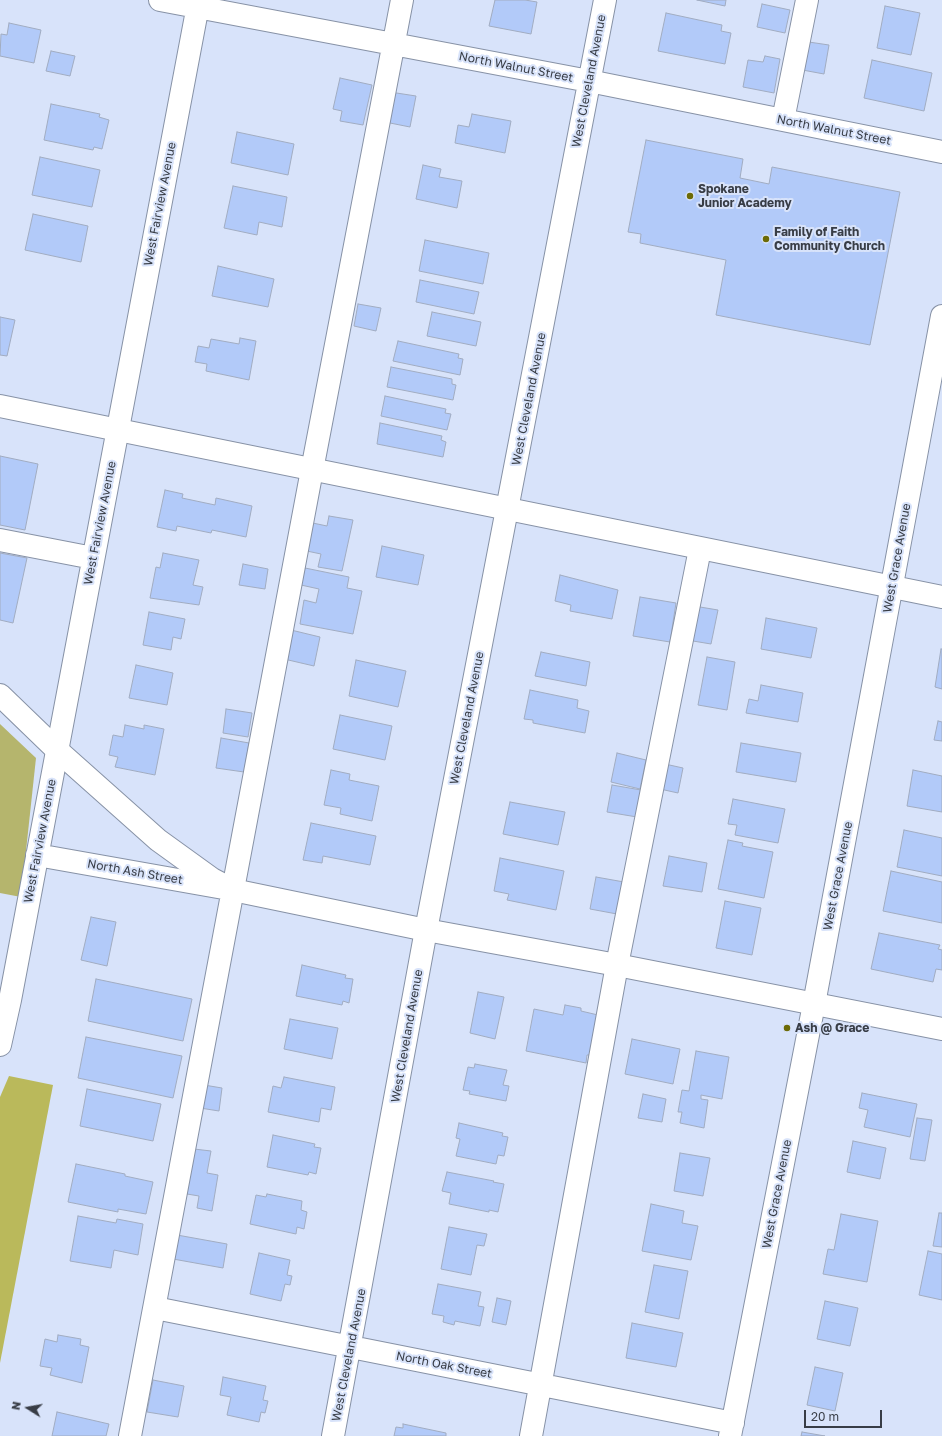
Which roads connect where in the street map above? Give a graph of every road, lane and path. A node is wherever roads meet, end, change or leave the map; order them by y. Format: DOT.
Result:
graph roads {
  1 [pos="160,0"];
  2 [pos="402,0"];
  3 [pos="605,0"];
  4 [pos="807,0"];
  5 [pos="198,4"];
  6 [pos="394,44"];
  7 [pos="588,81"];
  8 [pos="783,120"];
  9 [pos="942,152"];
  10 [pos="942,316"];
  11 [pos="0,406"];
  12 [pos="118,430"];
  13 [pos="312,470"];
  14 [pos="508,510"];
  15 [pos="0,540"];
  16 [pos="700,548"];
  17 [pos="93,558"];
  18 [pos="892,587"];
  19 [pos="942,597"];
  20 [pos="0,695"];
  21 [pos="56,750"];
  22 [pos="37,855"];
  23 [pos="233,890"];
  24 [pos="426,930"];
  25 [pos="617,965"];
  26 [pos="814,1004"];
  27 [pos="942,1029"];
  28 [pos="0,1045"];
  29 [pos="155,1308"];
  30 [pos="351,1346"];
  31 [pos="540,1384"];
  32 [pos="731,1429"];
  33 [pos="130,1436"];
  34 [pos="334,1436"];
  35 [pos="531,1436"];
  1 -- 5 [label="street, North Walnut Street"];
  2 -- 6 [label="street"];
  3 -- 7 [label="street, West Cleveland Avenue"];
  4 -- 8 [label="street"];
  5 -- 6 [label="street, North Walnut Street"];
  5 -- 12 [label="street, West Fairview Avenue"];
  6 -- 7 [label="street, North Walnut Street"];
  6 -- 13 [label="street"];
  7 -- 8 [label="street, North Walnut Street"];
  7 -- 14 [label="street, West Cleveland Avenue"];
  8 -- 9 [label="street, North Walnut Street"];
  10 -- 18 [label="street, West Grace Avenue"];
  11 -- 12 [label="street"];
  12 -- 13 [label="street"];
  12 -- 17 [label="street, West Fairview Avenue"];
  13 -- 14 [label="street"];
  13 -- 23 [label="street"];
  14 -- 16 [label="street"];
  14 -- 24 [label="street, West Cleveland Avenue"];
  15 -- 17 [label="street"];
  16 -- 18 [label="street"];
  16 -- 25 [label="street"];
  17 -- 21 [label="street, West Fairview Avenue"];
  18 -- 19 [label="street"];
  18 -- 26 [label="street, West Grace Avenue"];
  20 -- 21 [label="street"];
  21 -- 22 [label="street, West Fairview Avenue"];
  21 -- 23 [label="street"];
  22 -- 23 [label="street, North Ash Street"];
  22 -- 28 [label="street, West Fairview Avenue"];
  23 -- 24 [label="street"];
  23 -- 29 [label="street"];
  24 -- 25 [label="street"];
  24 -- 30 [label="street, West Cleveland Avenue"];
  25 -- 26 [label="street"];
  25 -- 31 [label="street"];
  26 -- 27 [label="street"];
  26 -- 32 [label="street, West Grace Avenue"];
  29 -- 30 [label="street, North Oak Street"];
  29 -- 33 [label="street"];
  30 -- 31 [label="street, North Oak Street"];
  30 -- 34 [label="street, West Cleveland Avenue"];
  31 -- 32 [label="street, North Oak Street"];
  31 -- 35 [label="street"];
}
